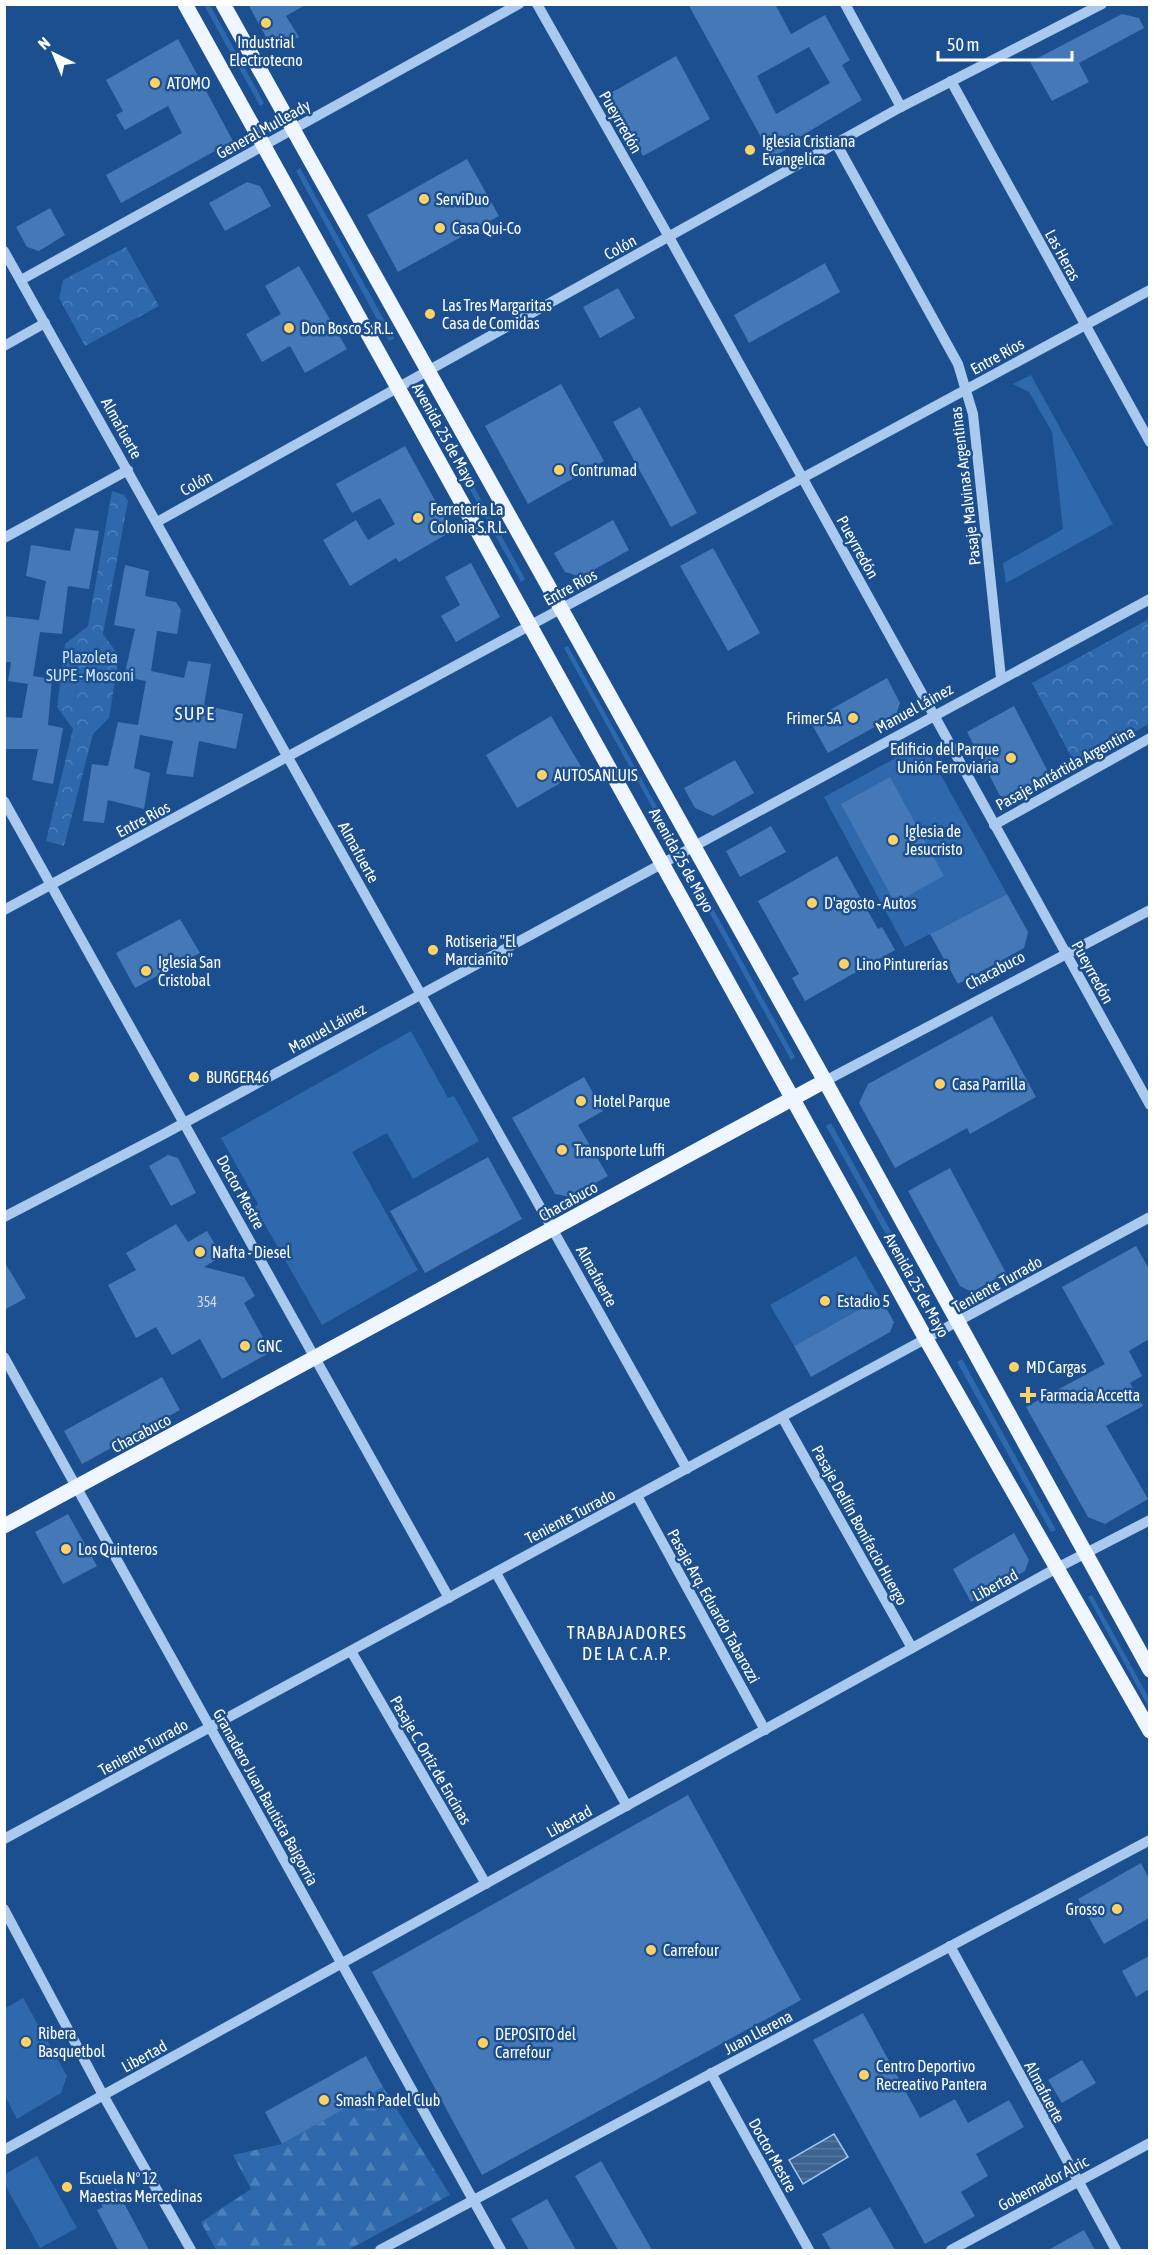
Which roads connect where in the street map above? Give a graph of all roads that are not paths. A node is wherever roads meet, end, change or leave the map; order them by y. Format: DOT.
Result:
graph roads {
  1 [pos="185,4"];
  2 [pos="224,4"];
  3 [pos="519,4"];
  4 [pos="537,4"];
  5 [pos="845,4"];
  6 [pos="1102,4"];
  7 [pos="951,81"];
  8 [pos="901,107"];
  9 [pos="292,130"];
  10 [pos="836,143"];
  11 [pos="264,146"];
  12 [pos="669,237"];
  13 [pos="4,251"];
  14 [pos="21,280"];
  15 [pos="1149,290"];
  16 [pos="45,324"];
  17 [pos="1084,325"];
  18 [pos="4,346"];
  19 [pos="428,372"];
  20 [pos="399,388"];
  21 [pos="967,390"];
  22 [pos="1149,442"];
  23 [pos="128,470"];
  24 [pos="802,477"];
  25 [pos="157,522"];
  26 [pos="4,538"];
  27 [pos="1149,599"];
  28 [pos="560,608"];
  29 [pos="530,627"];
  30 [pos="1001,678"];
  31 [pos="934,715"];
  32 [pos="1149,738"];
  33 [pos="288,758"];
  34 [pos="4,801"];
  35 [pos="994,825"];
  36 [pos="693,846"];
  37 [pos="663,861"];
  38 [pos="52,885"];
  39 [pos="4,910"];
  40 [pos="1149,910"];
  41 [pos="1065,953"];
  42 [pos="421,993"];
  43 [pos="825,1081"];
  44 [pos="793,1097"];
  45 [pos="1149,1105"];
  46 [pos="185,1123"];
  47 [pos="4,1217"];
  48 [pos="1149,1217"];
  49 [pos="554,1229"];
  50 [pos="958,1324"];
  51 [pos="926,1339"];
  52 [pos="4,1358"];
  53 [pos="317,1358"];
  54 [pos="782,1417"];
  55 [pos="687,1469"];
  56 [pos="76,1488"];
  57 [pos="637,1496"];
  58 [pos="1149,1520"];
  59 [pos="4,1526"];
  60 [pos="1084,1555"];
  61 [pos="1055,1569"];
  62 [pos="496,1573"];
  63 [pos="449,1598"];
  64 [pos="912,1648"];
  65 [pos="351,1651"];
  66 [pos="1149,1670"];
  67 [pos="210,1728"];
  68 [pos="765,1730"];
  69 [pos="1149,1731"];
  70 [pos="627,1806"];
  71 [pos="4,1839"];
  72 [pos="1149,1840"];
  73 [pos="486,1884"];
  74 [pos="4,1909"];
  75 [pos="950,1946"];
  76 [pos="342,1964"];
  77 [pos="711,2073"];
  78 [pos="104,2096"];
  79 [pos="1149,2143"];
  80 [pos="4,2150"];
  81 [pos="1077,2182"];
  82 [pos="473,2200"];
  83 [pos="191,2250"];
  84 [pos="380,2250"];
  85 [pos="501,2250"];
  86 [pos="809,2250"];
  87 [pos="951,2250"];
  88 [pos="1116,2250"];
  1 -- 11 [label="main road, Avenida 25 de Mayo"];
  2 -- 9 [label="main road, Avenida 25 de Mayo"];
  3 -- 9 [label="street, General Mulleady"];
  4 -- 12 [label="street, Pueyrredón"];
  5 -- 8 [label="street"];
  6 -- 7 [label="street, Colón"];
  7 -- 8 [label="street, Colón"];
  7 -- 17 [label="street, Las Heras"];
  8 -- 10 [label="street, Colón"];
  9 -- 11 [label="street, General Mulleady"];
  9 -- 19 [label="main road, Avenida 25 de Mayo"];
  10 -- 12 [label="street, Colón"];
  10 -- 21 [label="street, Pasaje Malvinas Argentinas"];
  11 -- 14 [label="street, General Mulleady"];
  11 -- 20 [label="main road, Avenida 25 de Mayo"];
  12 -- 19 [label="street, Colón"];
  12 -- 24 [label="street, Pueyrredón"];
  13 -- 14 [label="street, Almafuerte"];
  14 -- 16 [label="street, Almafuerte"];
  15 -- 17 [label="street, Entre Ríos"];
  16 -- 18 [label="street"];
  16 -- 23 [label="street, Almafuerte"];
  17 -- 21 [label="street, Entre Ríos"];
  17 -- 22 [label="street, Las Heras"];
  19 -- 20 [label="street, Colón"];
  19 -- 28 [label="main road, Avenida 25 de Mayo"];
  20 -- 25 [label="street, Colón"];
  20 -- 29 [label="main road, Avenida 25 de Mayo"];
  21 -- 24 [label="street, Entre Ríos"];
  21 -- 30 [label="street, Pasaje Malvinas Argentinas"];
  23 -- 25 [label="street, Almafuerte"];
  23 -- 26 [label="street"];
  24 -- 28 [label="street, Entre Ríos"];
  24 -- 31 [label="street, Pueyrredón"];
  25 -- 33 [label="street, Almafuerte"];
  27 -- 30 [label="street, Manuel Láinez"];
  28 -- 29 [label="street, Entre Ríos"];
  28 -- 36 [label="main road, Avenida 25 de Mayo"];
  29 -- 33 [label="street, Entre Ríos"];
  29 -- 37 [label="main road, Avenida 25 de Mayo"];
  30 -- 31 [label="street, Manuel Láinez"];
  31 -- 35 [label="street, Pueyrredón"];
  31 -- 36 [label="street, Manuel Láinez"];
  32 -- 35 [label="street, Pasaje Antártida Argentina"];
  33 -- 38 [label="street, Entre Ríos"];
  33 -- 42 [label="street, Almafuerte"];
  34 -- 38 [label="street, Doctor Mestre"];
  35 -- 41 [label="street, Pueyrredón"];
  36 -- 37 [label="street, Manuel Láinez"];
  36 -- 43 [label="main road, Avenida 25 de Mayo"];
  37 -- 42 [label="street, Manuel Láinez"];
  37 -- 44 [label="main road, Avenida 25 de Mayo"];
  38 -- 39 [label="street, Entre Ríos"];
  38 -- 46 [label="street, Doctor Mestre"];
  40 -- 41 [label="street, Chacabuco"];
  41 -- 43 [label="street, Chacabuco"];
  41 -- 45 [label="street, Pueyrredón"];
  42 -- 46 [label="street, Manuel Láinez"];
  42 -- 49 [label="street, Almafuerte"];
  43 -- 44 [label="main road, Chacabuco"];
  43 -- 50 [label="main road, Avenida 25 de Mayo"];
  44 -- 49 [label="main road, Chacabuco"];
  44 -- 51 [label="main road, Avenida 25 de Mayo"];
  46 -- 47 [label="street, Manuel Láinez"];
  46 -- 53 [label="street, Doctor Mestre"];
  48 -- 50 [label="street, Teniente Turrado"];
  49 -- 53 [label="main road, Chacabuco"];
  49 -- 55 [label="street, Almafuerte"];
  50 -- 51 [label="street, Teniente Turrado"];
  50 -- 60 [label="main road, Avenida 25 de Mayo"];
  51 -- 54 [label="street, Teniente Turrado"];
  51 -- 61 [label="main road, Avenida 25 de Mayo"];
  52 -- 56 [label="street, Granadero Juan Bautista Baigorria"];
  53 -- 56 [label="main road, Chacabuco"];
  53 -- 63 [label="street, Doctor Mestre"];
  54 -- 55 [label="street, Teniente Turrado"];
  54 -- 64 [label="street, Pasaje Delfín Bonifacio Huergo"];
  55 -- 57 [label="street, Teniente Turrado"];
  56 -- 59 [label="main road, Chacabuco"];
  56 -- 67 [label="street, Granadero Juan Bautista Baigorria"];
  57 -- 62 [label="street, Teniente Turrado"];
  57 -- 68 [label="street, Pasaje Arq. Eduardo Tabarozzi"];
  58 -- 60 [label="street, Libertad"];
  60 -- 61 [label="street, Libertad"];
  60 -- 66 [label="main road, Avenida 25 de Mayo"];
  61 -- 64 [label="street, Libertad"];
  61 -- 69 [label="main road, Avenida 25 de Mayo"];
  62 -- 63 [label="street, Teniente Turrado"];
  62 -- 70 [label="street"];
  63 -- 65 [label="street, Teniente Turrado"];
  64 -- 68 [label="street, Libertad"];
  65 -- 67 [label="street, Teniente Turrado"];
  65 -- 73 [label="street, Pasaje C. Ortíz de Encínas"];
  67 -- 71 [label="street, Teniente Turrado"];
  67 -- 76 [label="street, Granadero Juan Bautista Baigorria"];
  68 -- 70 [label="street, Libertad"];
  70 -- 73 [label="street, Libertad"];
  72 -- 75 [label="street, Juan Llerena"];
  73 -- 76 [label="street, Libertad"];
  74 -- 78 [label="street"];
  75 -- 77 [label="street, Juan Llerena"];
  75 -- 81 [label="street, Almafuerte"];
  76 -- 78 [label="street, Libertad"];
  76 -- 82 [label="street, Granadero Juan Bautista Baigorria"];
  77 -- 82 [label="street, Juan Llerena"];
  77 -- 86 [label="street, Doctor Mestre"];
  78 -- 80 [label="street, Libertad"];
  78 -- 83 [label="street"];
  79 -- 81 [label="street, Gobernador Alric"];
  81 -- 87 [label="street, Gobernador Alric"];
  81 -- 88 [label="street, Almafuerte"];
  82 -- 84 [label="street, Juan Llerena"];
  82 -- 85 [label="street, Granadero Juan Bautista Baigorria"];
}
